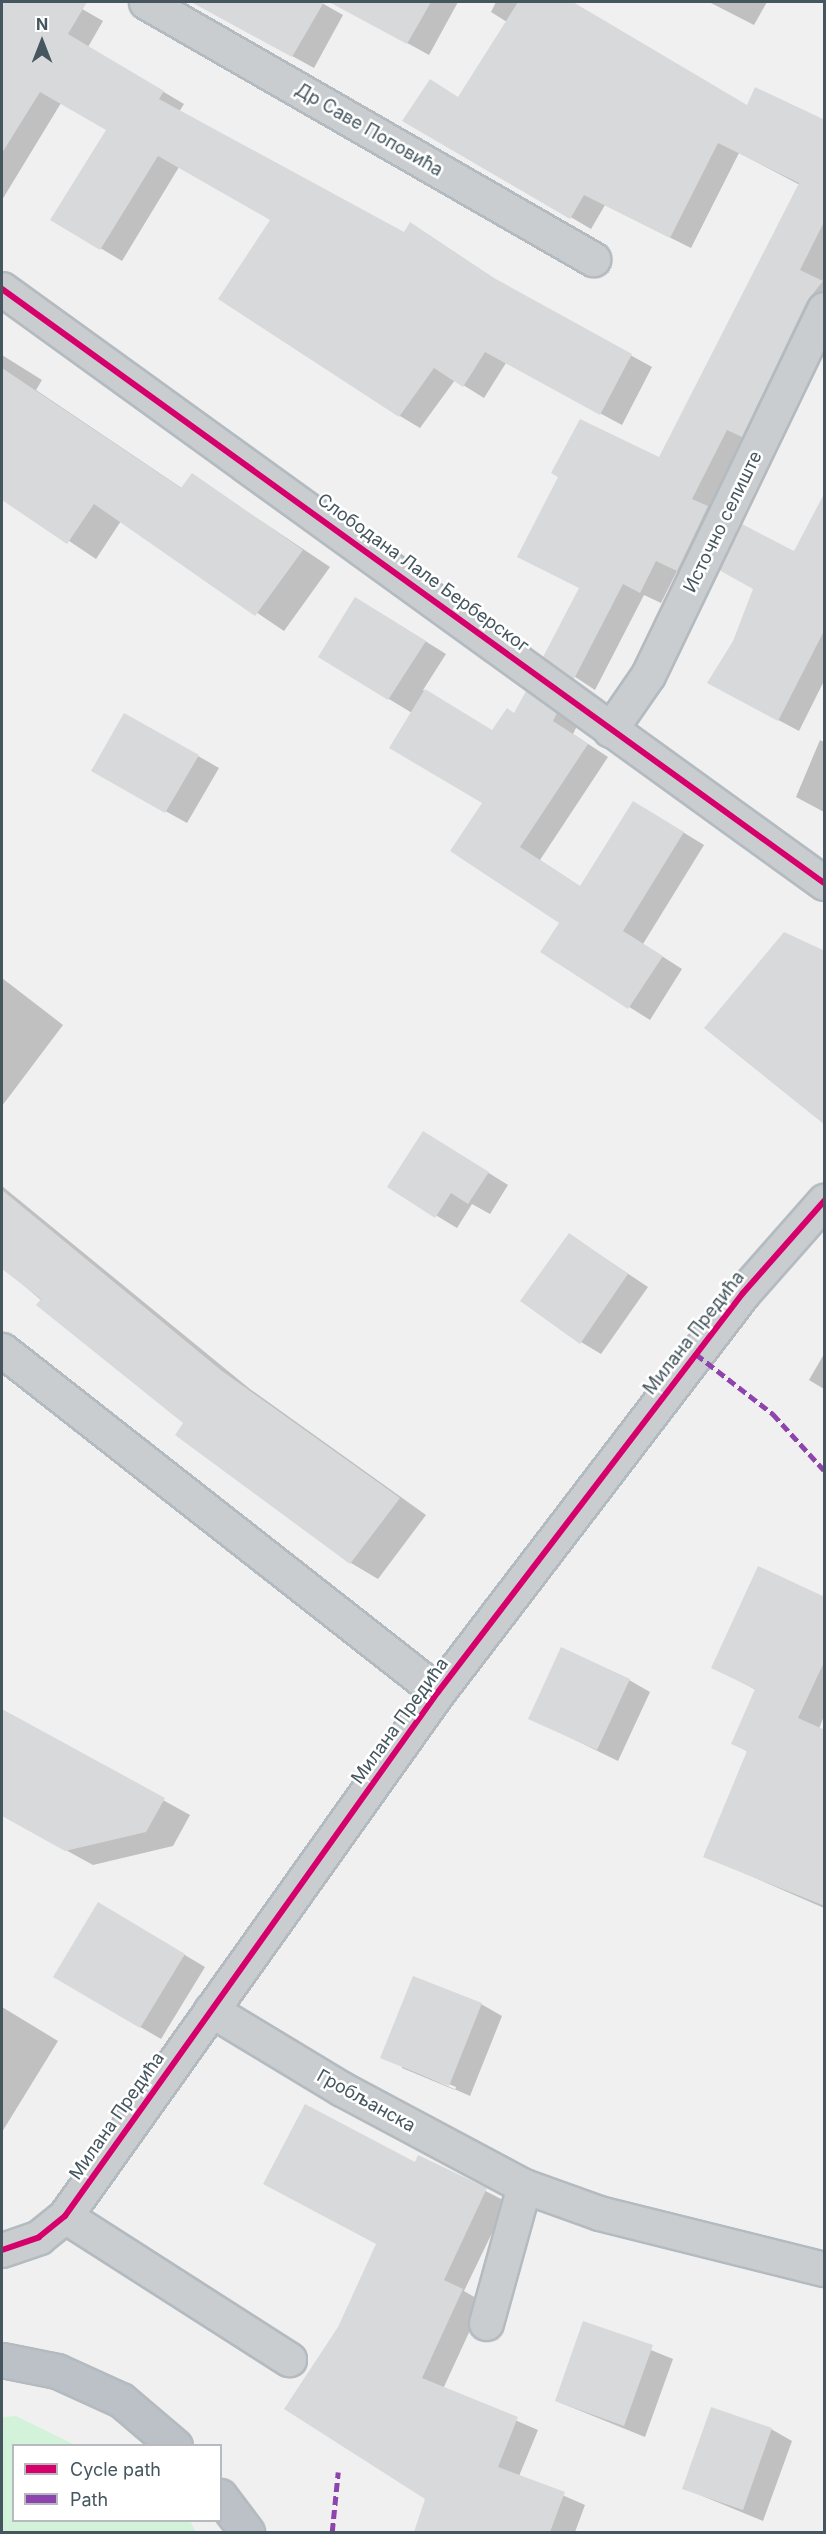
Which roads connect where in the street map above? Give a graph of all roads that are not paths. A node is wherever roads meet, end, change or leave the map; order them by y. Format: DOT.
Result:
graph roads {
  1 [pos="146,2"];
  2 [pos="593,259"];
  3 [pos="2,289"];
  4 [pos="825,309"];
  5 [pos="610,730"];
  6 [pos="825,882"];
  7 [pos="825,1201"];
  8 [pos="2,1350"];
  9 [pos="438,1692"];
  10 [pos="211,2010"];
  11 [pos="524,2186"];
  12 [pos="65,2216"];
  13 [pos="2,2250"];
  14 [pos="825,2269"];
  15 [pos="486,2324"];
  16 [pos="289,2359"];
  17 [pos="2,2360"];
  18 [pos="173,2444"];
  19 [pos="222,2499"];
  20 [pos="247,2532"];
  1 -- 2 [label="street, Др Саве Поповића"];
  3 -- 5 [label="street, Слободана Лале Берберског"];
  4 -- 5 [label="street, Источно селиште"];
  5 -- 6 [label="street, Слободана Лале Берберског"];
  7 -- 9 [label="street, Милана Предића"];
  8 -- 9 [label="street"];
  9 -- 10 [label="street, Милана Предића"];
  10 -- 11 [label="street, Гробљанска"];
  10 -- 12 [label="street, Милана Предића"];
  11 -- 14 [label="street, Гробљанска"];
  11 -- 15 [label="street"];
  12 -- 13 [label="street, Милана Предића"];
  12 -- 16 [label="street"];
  17 -- 18 [label="highway"];
  19 -- 20 [label="highway"];
}
